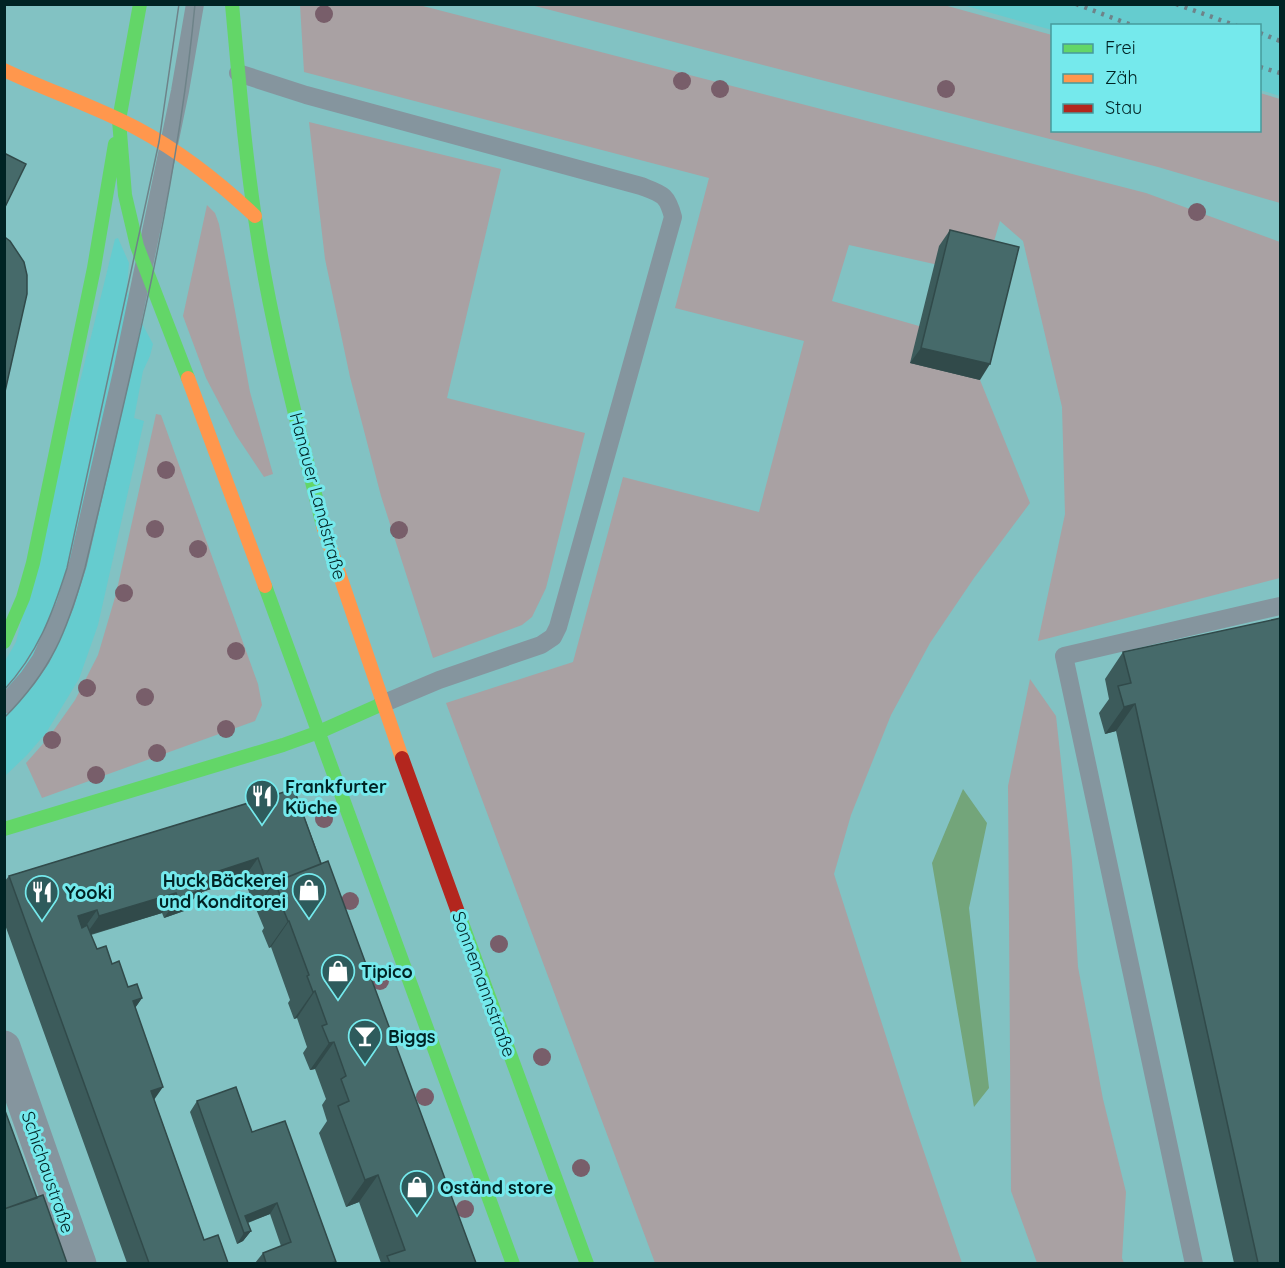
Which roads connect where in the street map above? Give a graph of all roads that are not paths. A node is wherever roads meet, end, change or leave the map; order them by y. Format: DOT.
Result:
graph roads {
  1 [pos="140,4"];
  2 [pos="195,4"];
  3 [pos="232,4"];
  4 [pos="4,70"];
  5 [pos="238,73"];
  6 [pos="119,120"];
  7 [pos="168,147"];
  8 [pos="255,216"];
  9 [pos="144,266"];
  10 [pos="4,589"];
  11 [pos="23,598"];
  12 [pos="1281,606"];
  13 [pos="4,642"];
  14 [pos="382,704"];
  15 [pos="4,705"];
  16 [pos="319,732"];
  17 [pos="4,830"];
  18 [pos="4,1047"];
  19 [pos="80,1263"];
  20 [pos="513,1263"];
  21 [pos="587,1263"];
  22 [pos="1194,1263"];
  1 -- 6 [label="main road"];
  2 -- 7 [label="lane"];
  3 -- 5 [label="main road, Hanauer Landstraße"];
  4 -- 6 [label="main road"];
  5 -- 8 [label="main road, Hanauer Landstraße"];
  5 -- 14 [label="lane"];
  6 -- 7 [label="main road"];
  6 -- 9 [label="main road"];
  6 -- 11 [label="main road"];
  7 -- 8 [label="main road"];
  7 -- 9 [label="lane"];
  8 -- 14 [label="main road, Hanauer Landstraße"];
  9 -- 15 [label="lane"];
  9 -- 16 [label="main road"];
  10 -- 11 [label="lane"];
  11 -- 13 [label="main road"];
  12 -- 22 [label="lane"];
  14 -- 16 [label="main road"];
  14 -- 21 [label="main road, Sonnemannstraße"];
  16 -- 17 [label="main road"];
  16 -- 20 [label="main road"];
  18 -- 19 [label="street, Schichaustraße"];
}
